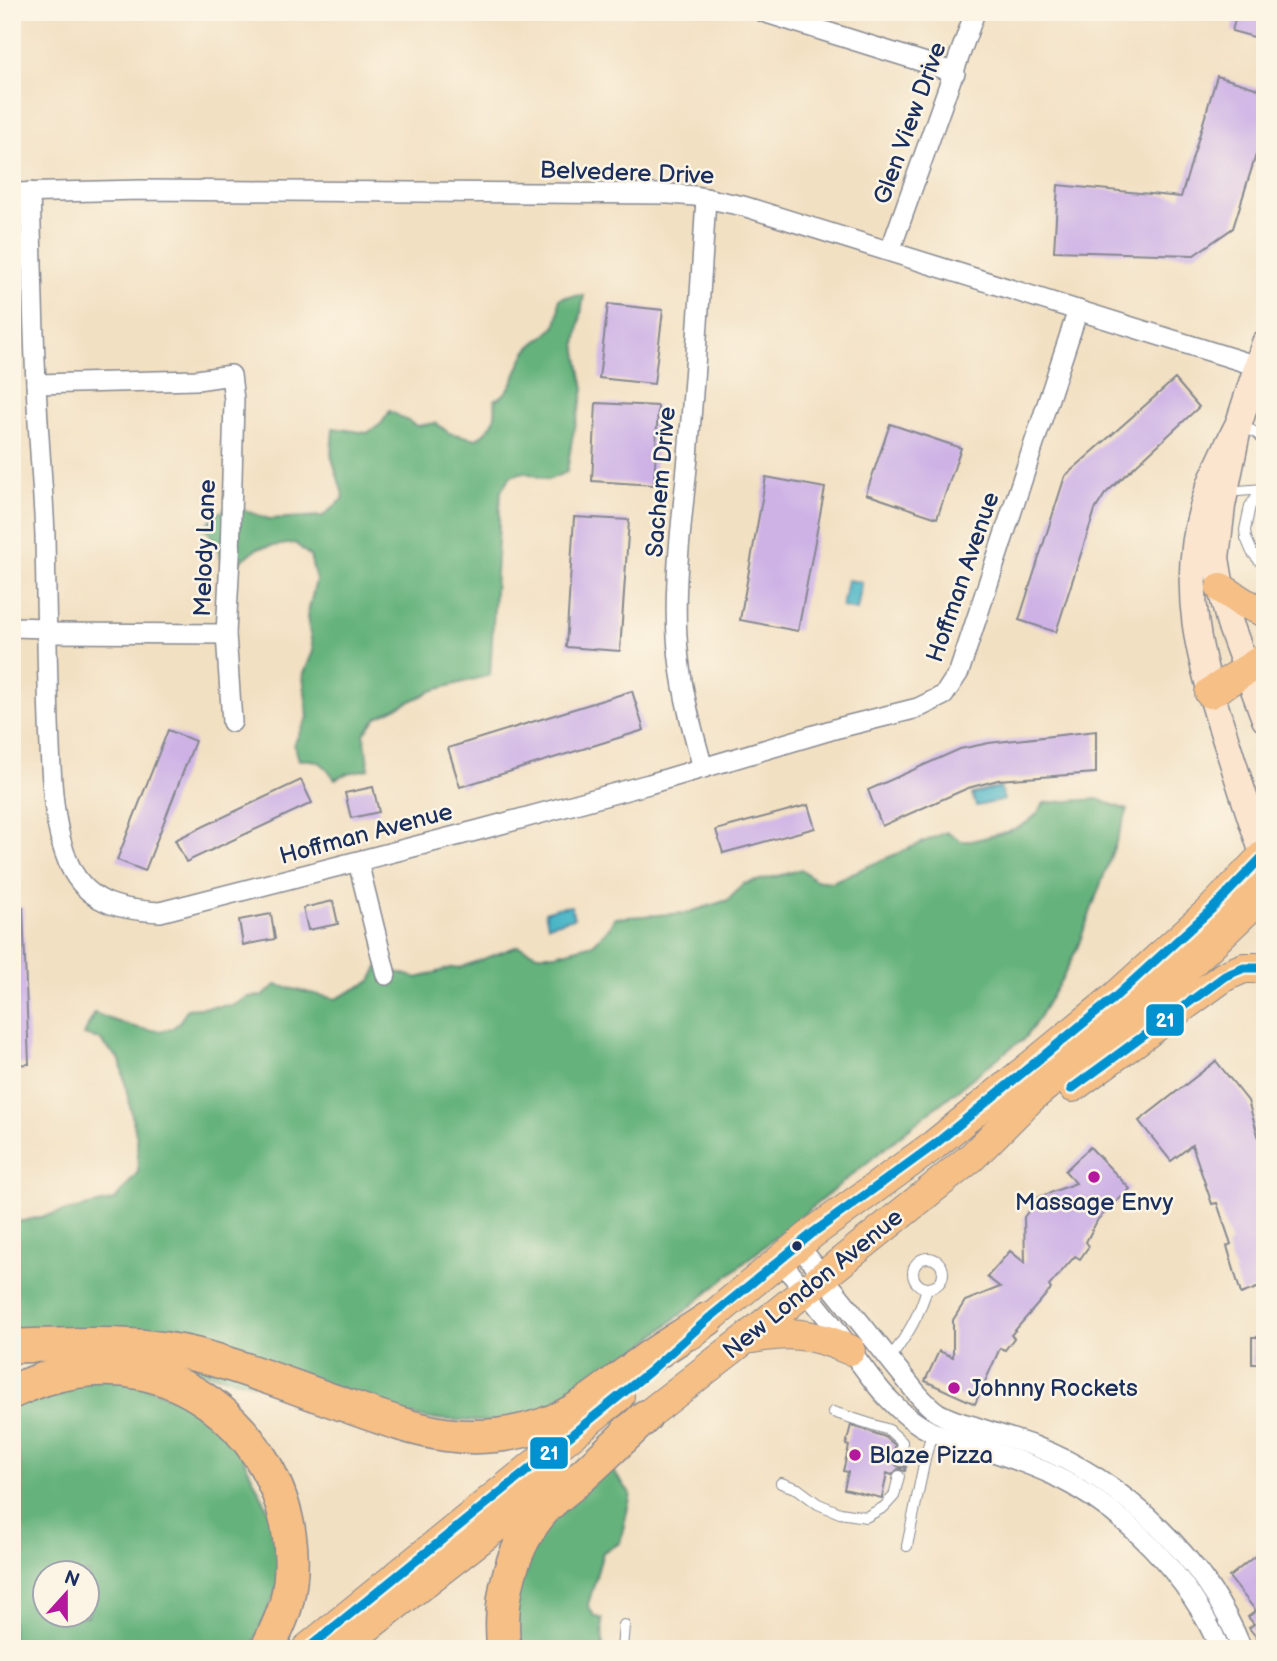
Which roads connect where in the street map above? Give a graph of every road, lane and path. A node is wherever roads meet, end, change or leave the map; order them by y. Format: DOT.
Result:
graph roads {
  1 [pos="764,12"];
  2 [pos="975,12"];
  3 [pos="955,74"];
  4 [pos="21,192"];
  5 [pos="705,198"];
  6 [pos="890,251"];
  7 [pos="1078,310"];
  8 [pos="1261,355"];
  9 [pos="36,384"];
  10 [pos="1239,424"];
  11 [pos="1265,443"];
  12 [pos="1264,488"];
  13 [pos="1225,492"];
  14 [pos="1265,566"];
  15 [pos="1220,588"];
  16 [pos="1265,612"];
  17 [pos="12,627"];
  18 [pos="46,631"];
  19 [pos="226,634"];
  20 [pos="1256,664"];
  21 [pos="1210,693"];
  22 [pos="1265,719"];
  23 [pos="232,722"];
  24 [pos="703,768"];
  25 [pos="1264,856"];
  26 [pos="358,862"];
  27 [pos="1265,893"];
  28 [pos="1265,968"];
  29 [pos="386,975"];
  30 [pos="972,1157"];
  31 [pos="789,1253"];
  32 [pos="814,1283"];
  33 [pos="927,1288"];
  34 [pos="708,1319"];
  35 [pos="745,1339"];
  36 [pos="12,1346"];
  37 [pos="850,1350"];
  38 [pos="890,1359"];
  39 [pos="12,1392"];
  40 [pos="833,1412"];
  41 [pos="938,1413"];
  42 [pos="645,1418"];
  43 [pos="932,1432"];
  44 [pos="902,1461"];
  45 [pos="899,1476"];
  46 [pos="781,1483"];
  47 [pos="907,1546"];
  48 [pos="624,1625"];
  49 [pos="267,1649"];
  50 [pos="307,1649"];
  51 [pos="339,1649"];
  52 [pos="505,1649"];
  53 [pos="622,1649"];
  54 [pos="1220,1649"];
  55 [pos="1242,1649"];
  1 -- 3 [label="street"];
  2 -- 3 [label="street, Glen View Drive"];
  3 -- 6 [label="street, Glen View Drive"];
  4 -- 5 [label="street, Belvedere Drive"];
  4 -- 9 [label="street, Hoffman Avenue"];
  5 -- 6 [label="street, Belvedere Drive"];
  5 -- 24 [label="street, Sachem Drive"];
  6 -- 7 [label="street, Belvedere Drive"];
  7 -- 8 [label="street, Belvedere Drive"];
  7 -- 24 [label="street, Hoffman Avenue"];
  8 -- 10 [label="street"];
  9 -- 18 [label="street, Hoffman Avenue"];
  9 -- 19 [label="street, Melody Lane"];
  10 -- 11 [label="lane"];
  10 -- 13 [label="street"];
  10 -- 21 [label="street"];
  12 -- 13 [label="lane"];
  12 -- 14 [label="lane"];
  13 -- 15 [label="street"];
  15 -- 16 [label="main road"];
  15 -- 20 [label="street"];
  17 -- 18 [label="street"];
  18 -- 19 [label="street"];
  18 -- 26 [label="street, Hoffman Avenue"];
  19 -- 23 [label="street, Melody Lane"];
  20 -- 21 [label="main road"];
  20 -- 22 [label="street"];
  21 -- 25 [label="street"];
  24 -- 26 [label="street, Hoffman Avenue"];
  25 -- 31 [label="main road, New London Avenue"];
  26 -- 29 [label="street"];
  27 -- 30 [label="main road, New London Avenue"];
  28 -- 30 [label="main road"];
  30 -- 32 [label="main road, New London Avenue"];
  31 -- 32 [label="street"];
  31 -- 34 [label="main road, New London Avenue"];
  32 -- 35 [label="main road, New London Avenue"];
  32 -- 37 [label="street"];
  32 -- 38 [label="street"];
  33 -- 38 [label="lane"];
  34 -- 36 [label="highway"];
  34 -- 50 [label="main road, New London Avenue"];
  35 -- 37 [label="main road"];
  35 -- 42 [label="main road, New London Avenue"];
  37 -- 43 [label="street"];
  38 -- 41 [label="street"];
  39 -- 49 [label="highway"];
  40 -- 44 [label="lane"];
  41 -- 43 [label="lane"];
  41 -- 55 [label="street"];
  42 -- 51 [label="main road, New London Avenue"];
  42 -- 52 [label="highway"];
  43 -- 47 [label="lane"];
  43 -- 54 [label="street"];
  45 -- 46 [label="lane"];
  48 -- 53 [label="lane"];
}
